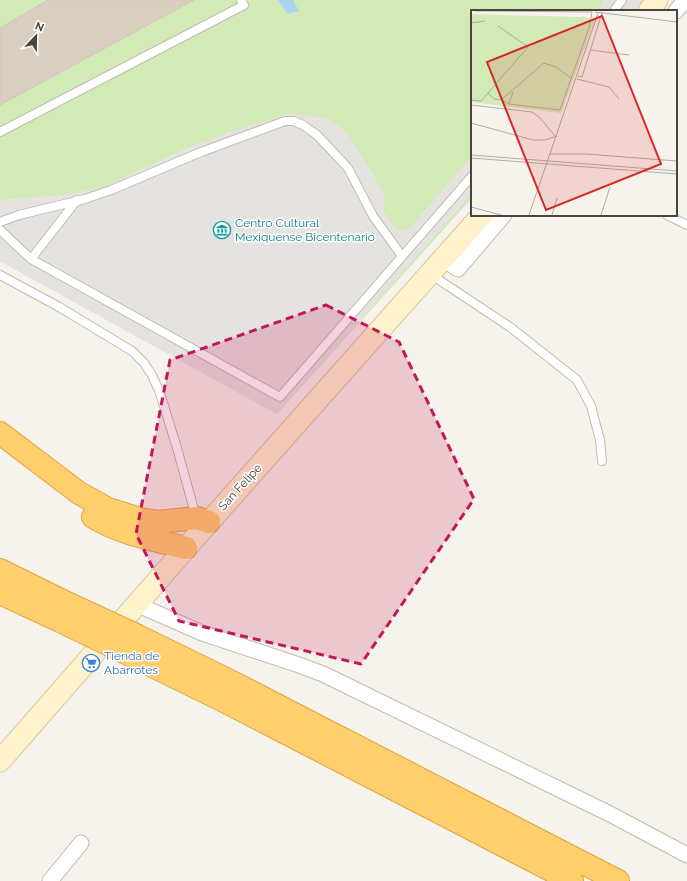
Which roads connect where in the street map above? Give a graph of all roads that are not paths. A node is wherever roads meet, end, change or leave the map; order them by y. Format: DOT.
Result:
graph roads {
  1 [pos="241,0"];
  2 [pos="622,0"];
  3 [pos="657,0"];
  4 [pos="685,0"];
  5 [pos="615,10"];
  6 [pos="650,10"];
  7 [pos="677,10"];
  8 [pos="0,132"];
  9 [pos="471,177"];
  10 [pos="77,200"];
  11 [pos="481,216"];
  12 [pos="503,216"];
  13 [pos="669,216"];
  14 [pos="0,222"];
  15 [pos="687,226"];
  16 [pos="0,230"];
  17 [pos="402,256"];
  18 [pos="31,259"];
  19 [pos="436,266"];
  20 [pos="0,275"];
  21 [pos="0,433"];
  22 [pos="0,450"];
  23 [pos="602,461"];
  24 [pos="203,520"];
  25 [pos="186,548"];
  26 [pos="0,570"];
  27 [pos="0,593"];
  28 [pos="136,604"];
  29 [pos="62,611"];
  30 [pos="131,644"];
  31 [pos="0,761"];
  32 [pos="81,843"];
  33 [pos="687,855"];
  34 [pos="50,881"];
  35 [pos="572,881"];
  36 [pos="618,881"];
  1 -- 8 [label="lane"];
  2 -- 5 [label="lane"];
  3 -- 6 [label="main road"];
  4 -- 7 [label="street"];
  9 -- 17 [label="lane"];
  10 -- 14 [label="lane"];
  10 -- 17 [label="lane"];
  10 -- 18 [label="lane"];
  11 -- 19 [label="main road, San Felipe"];
  12 -- 19 [label="street"];
  13 -- 15 [label="lane"];
  16 -- 18 [label="lane"];
  17 -- 18 [label="lane"];
  19 -- 23 [label="lane"];
  19 -- 24 [label="main road, San Felipe"];
  20 -- 24 [label="lane"];
  21 -- 24 [label="highway"];
  22 -- 25 [label="highway"];
  24 -- 25 [label="main road, San Felipe"];
  25 -- 28 [label="main road, San Felipe"];
  26 -- 29 [label="highway"];
  27 -- 29 [label="highway"];
  28 -- 31 [label="main road, San Felipe"];
  28 -- 33 [label="street"];
  29 -- 30 [label="highway, bridge"];
  30 -- 35 [label="highway"];
  30 -- 36 [label="highway"];
  32 -- 34 [label="street"];
}
